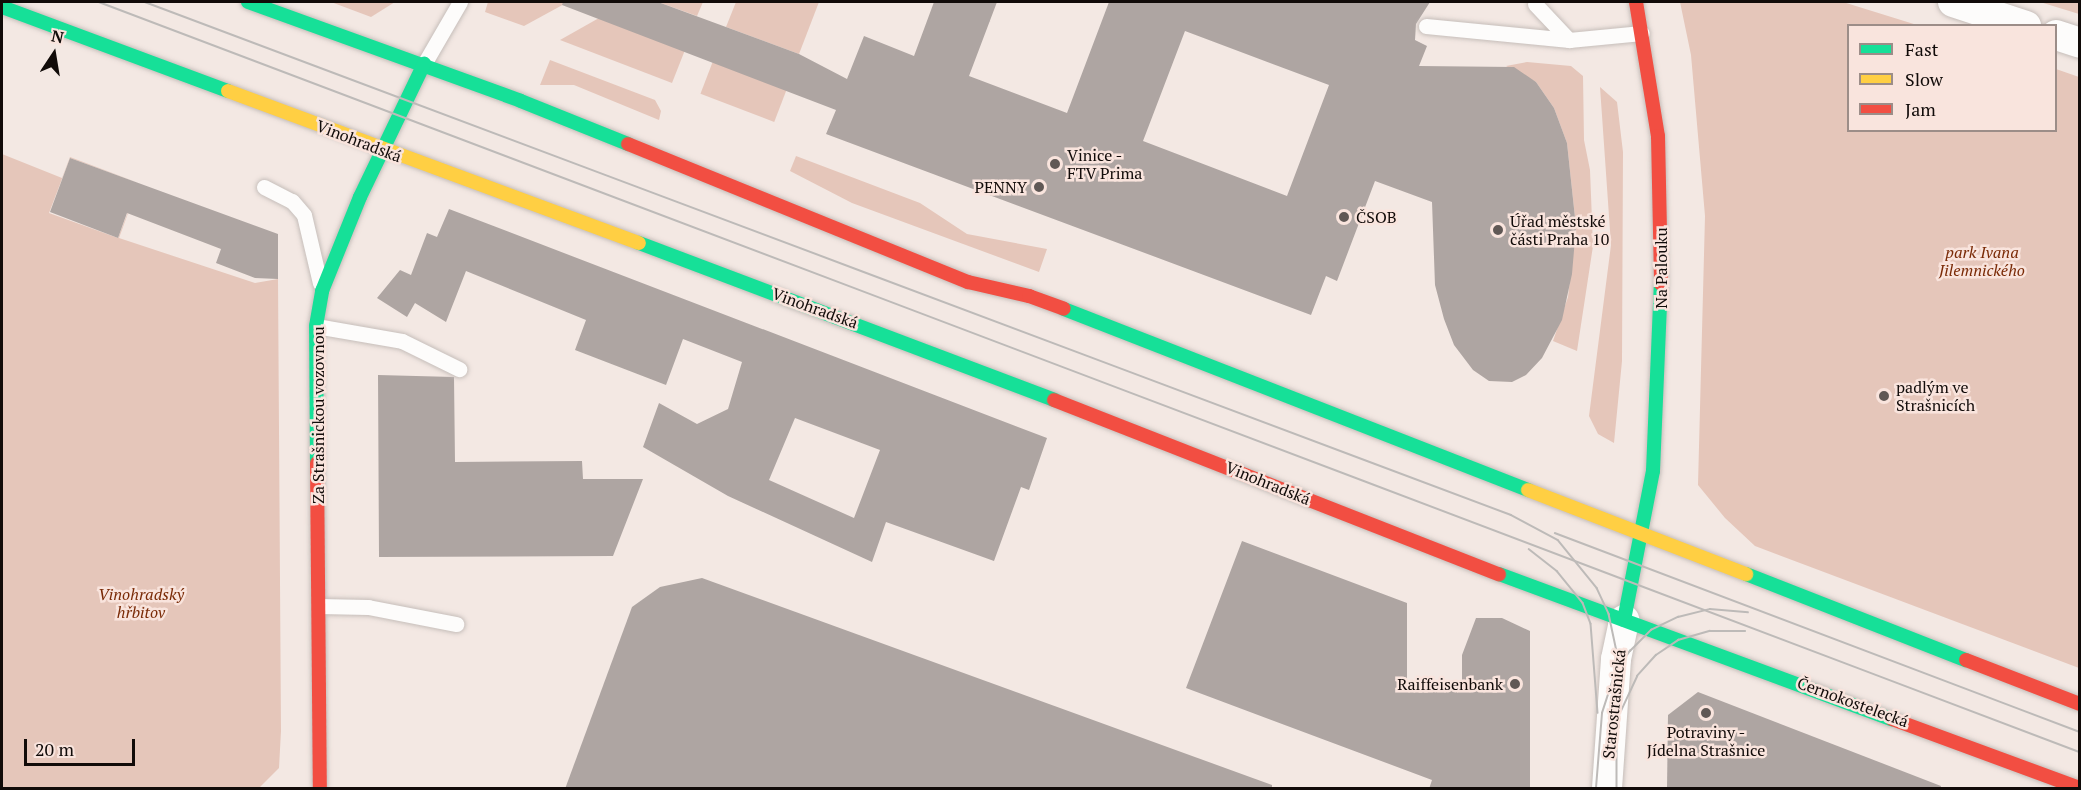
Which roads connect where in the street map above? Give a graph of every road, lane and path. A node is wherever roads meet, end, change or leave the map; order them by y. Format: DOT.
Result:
graph roads {
  1 [pos="248,2"];
  2 [pos="460,2"];
  3 [pos="1636,2"];
  4 [pos="1953,2"];
  5 [pos="1535,4"];
  6 [pos="2,7"];
  7 [pos="2020,24"];
  8 [pos="1426,26"];
  9 [pos="1642,33"];
  10 [pos="2057,36"];
  11 [pos="1569,39"];
  12 [pos="2079,43"];
  13 [pos="424,64"];
  14 [pos="383,150"];
  15 [pos="264,187"];
  16 [pos="322,291"];
  17 [pos="316,326"];
  18 [pos="459,369"];
  19 [pos="1642,536"];
  20 [pos="318,606"];
  21 [pos="1624,620"];
  22 [pos="456,624"];
  23 [pos="2079,704"];
  24 [pos="2079,788"];
  25 [pos="320,789"];
  26 [pos="1606,789"];
  1 -- 13 [label="main road"];
  2 -- 13 [label="lane"];
  3 -- 9 [label="main road, Na Palouku"];
  4 -- 7 [label="street"];
  5 -- 11 [label="lane"];
  6 -- 14 [label="main road, Vinohradská"];
  8 -- 11 [label="lane"];
  9 -- 11 [label="lane"];
  9 -- 19 [label="main road, Na Palouku"];
  10 -- 12 [label="street"];
  13 -- 14 [label="main road, Za Strašnickou vozovnou"];
  13 -- 19 [label="main road"];
  14 -- 16 [label="main road, Za Strašnickou vozovnou"];
  14 -- 21 [label="main road, Vinohradská"];
  15 -- 16 [label="lane"];
  16 -- 17 [label="main road, Za Strašnickou vozovnou"];
  17 -- 18 [label="lane"];
  17 -- 20 [label="main road, Za Strašnickou vozovnou"];
  19 -- 21 [label="main road, Na Palouku"];
  19 -- 23 [label="main road"];
  20 -- 22 [label="lane"];
  20 -- 25 [label="main road, Za Strašnickou vozovnou"];
  21 -- 24 [label="main road, Černokostelecká"];
  21 -- 26 [label="street, Starostrašnická"];
}
